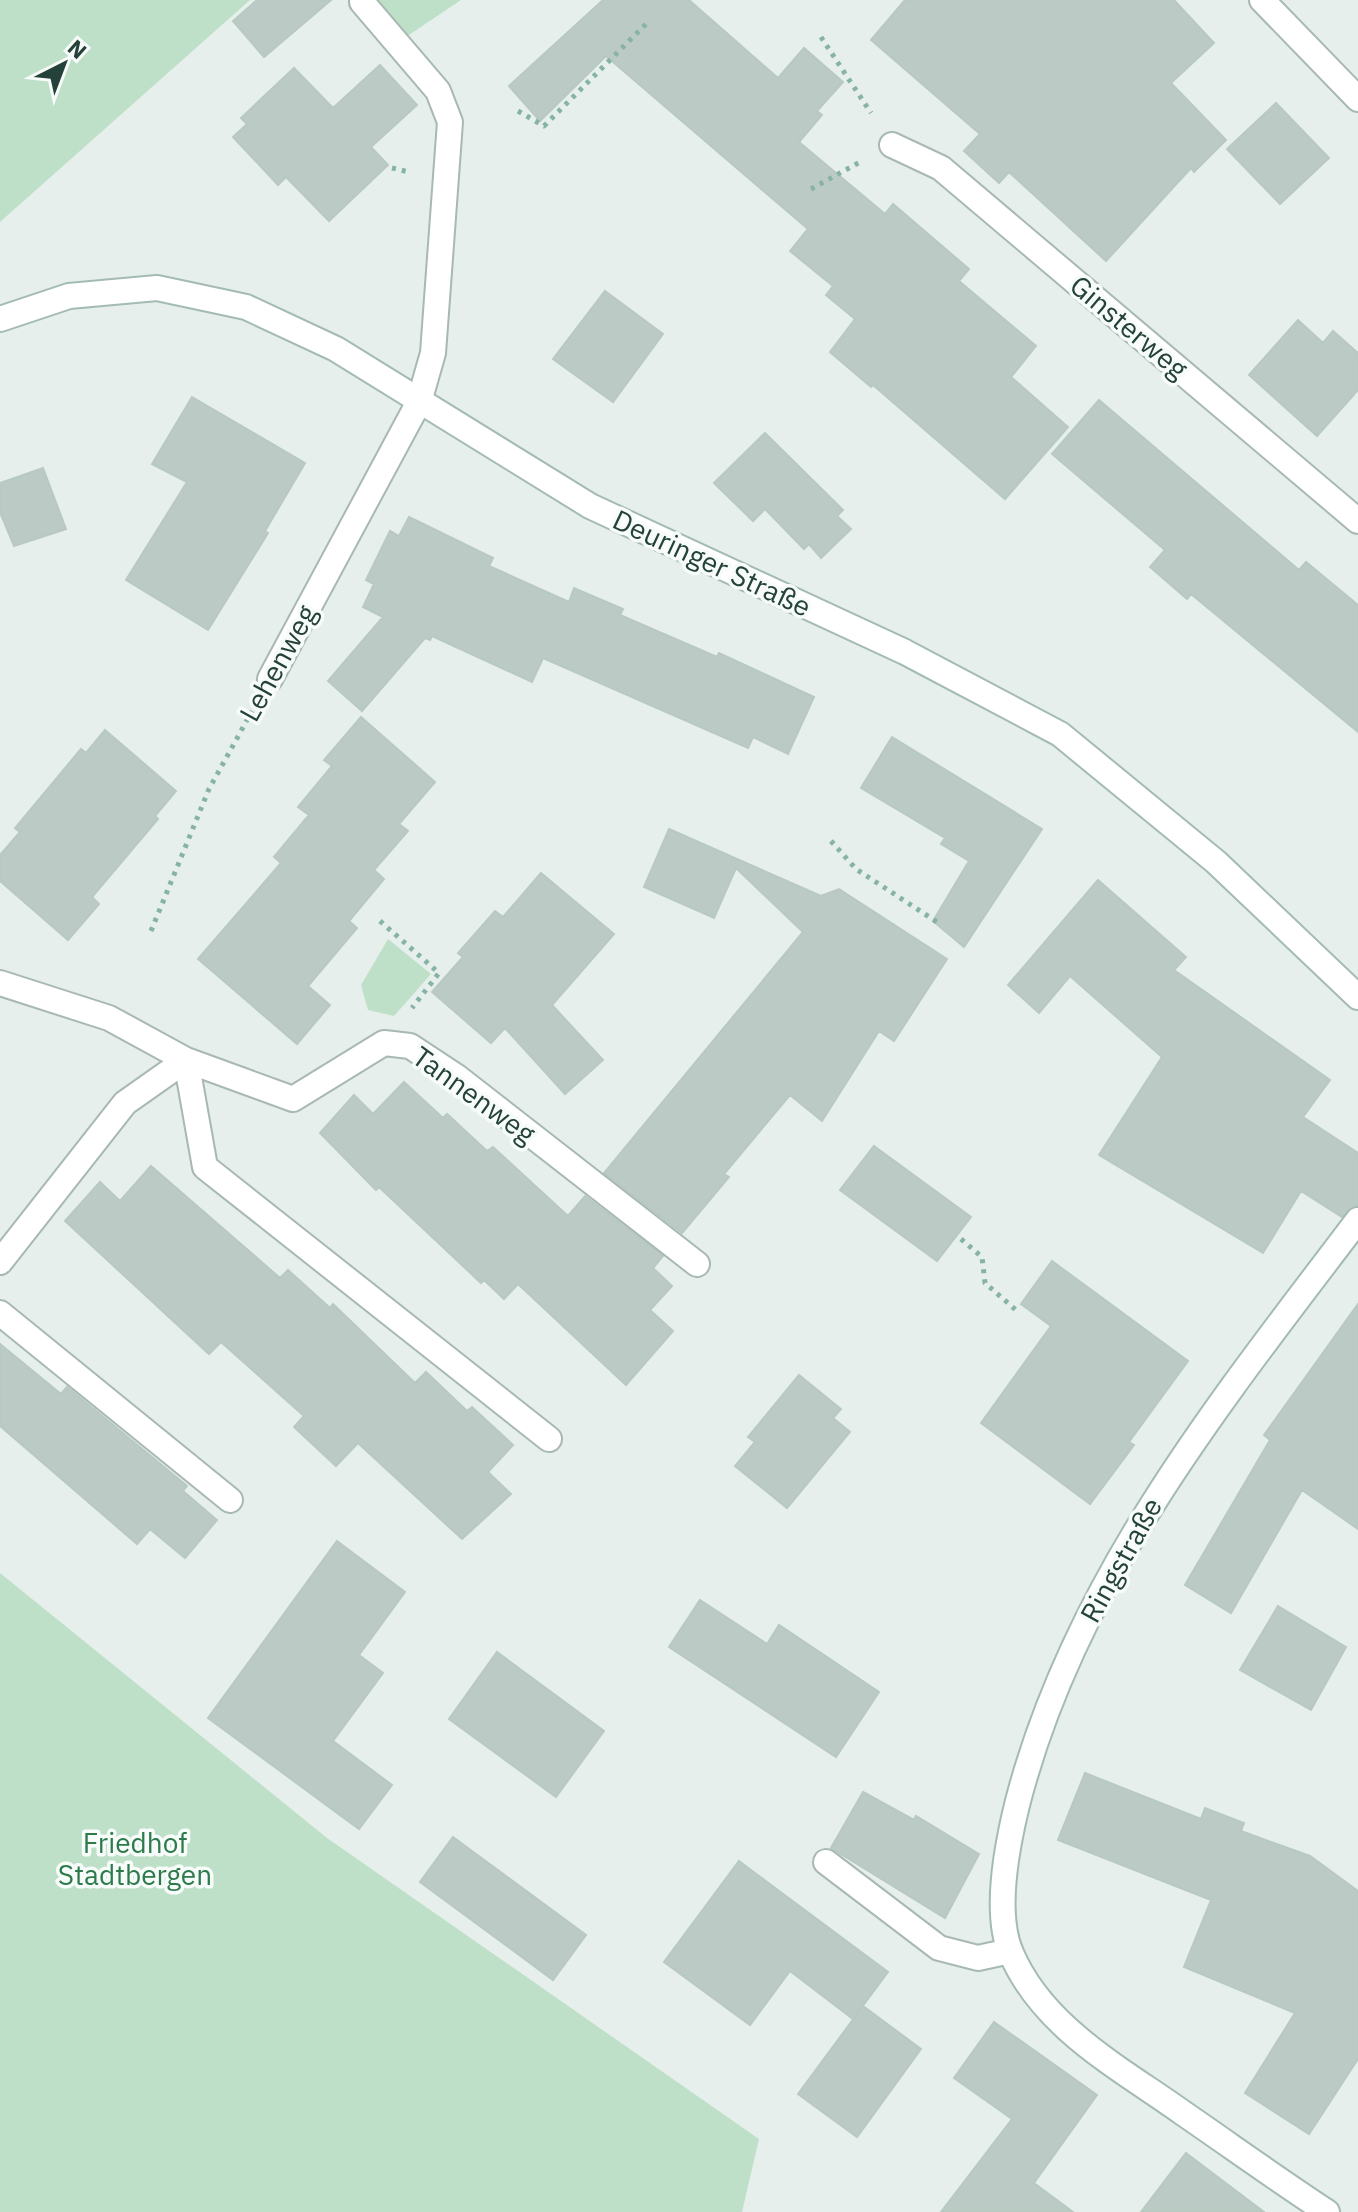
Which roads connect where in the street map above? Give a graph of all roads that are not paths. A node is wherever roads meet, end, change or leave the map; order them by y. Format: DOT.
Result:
graph roads {
  1 [pos="1262,0"];
  2 [pos="362,2"];
  3 [pos="1358,99"];
  4 [pos="892,145"];
  5 [pos="0,319"];
  6 [pos="419,402"];
  7 [pos="1358,521"];
  8 [pos="270,679"];
  9 [pos="0,983"];
  10 [pos="1358,997"];
  11 [pos="186,1060"];
  12 [pos="1358,1220"];
  13 [pos="0,1262"];
  14 [pos="697,1264"];
  15 [pos="0,1313"];
  16 [pos="549,1439"];
  17 [pos="230,1500"];
  18 [pos="826,1862"];
  19 [pos="1010,1951"];
  20 [pos="1327,2212"];
  1 -- 3 [label="street"];
  2 -- 6 [label="street, Lehenweg"];
  4 -- 7 [label="street, Ginsterweg"];
  5 -- 6 [label="street, Deuringer Straße"];
  6 -- 8 [label="street, Lehenweg"];
  6 -- 10 [label="street, Deuringer Straße"];
  9 -- 11 [label="street, Tannenweg"];
  11 -- 13 [label="street"];
  11 -- 14 [label="street, Tannenweg"];
  11 -- 16 [label="street"];
  12 -- 19 [label="street, Ringstraße"];
  15 -- 17 [label="street"];
  18 -- 19 [label="street"];
  19 -- 20 [label="street, Ringstraße"];
}
